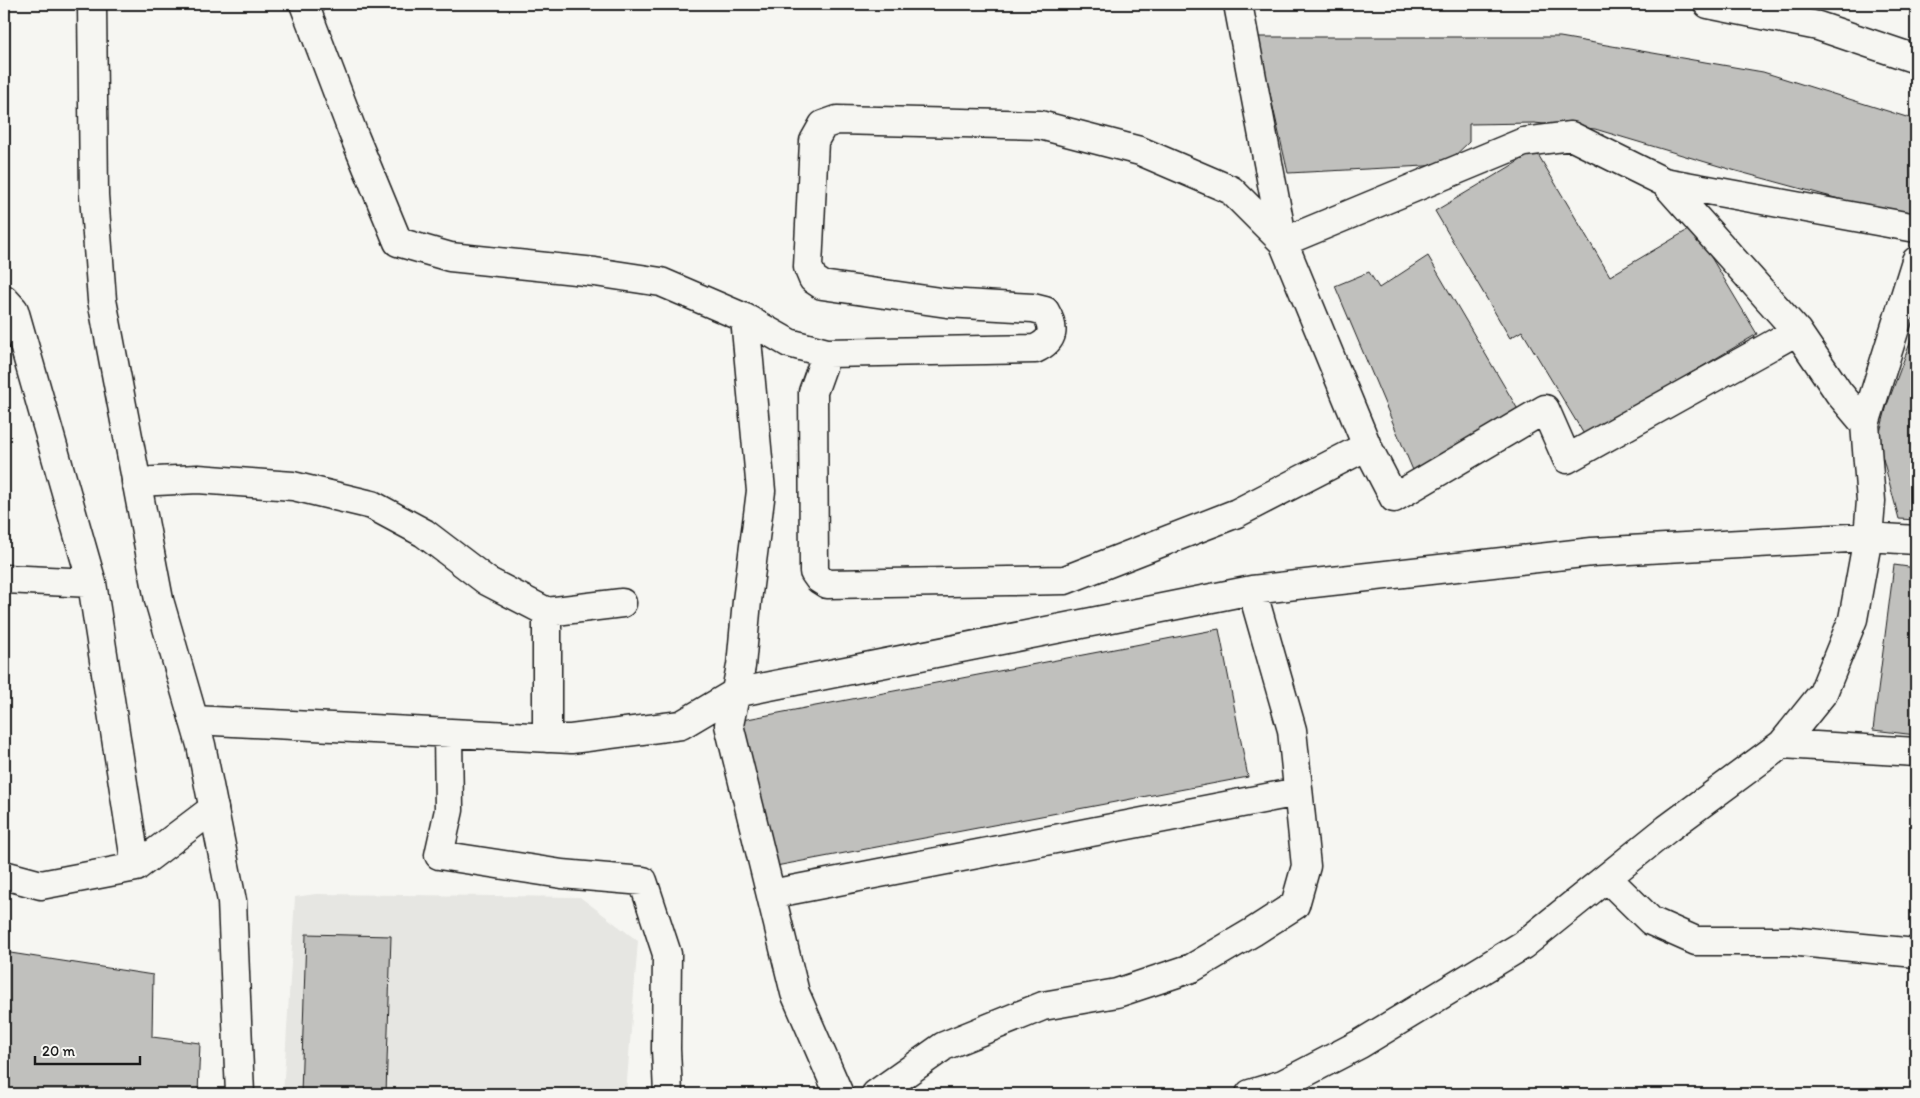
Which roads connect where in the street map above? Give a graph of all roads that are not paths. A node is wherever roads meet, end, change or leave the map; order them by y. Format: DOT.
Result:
graph roads {
  1 [pos="92,4"];
  2 [pos="304,4"];
  3 [pos="1238,4"];
  4 [pos="1708,4"];
  5 [pos="1916,58"];
  6 [pos="1664,182"];
  7 [pos="1916,228"];
  8 [pos="1283,242"];
  9 [pos="1916,261"];
  10 [pos="4,299"];
  11 [pos="745,318"];
  12 [pos="1797,331"];
  13 [pos="827,353"];
  14 [pos="1865,424"];
  15 [pos="1367,446"];
  16 [pos="136,482"];
  17 [pos="1868,537"];
  18 [pos="1916,540"];
  19 [pos="4,579"];
  20 [pos="92,583"];
  21 [pos="1252,590"];
  22 [pos="622,603"];
  23 [pos="547,612"];
  24 [pos="735,693"];
  25 [pos="194,720"];
  26 [pos="448,734"];
  27 [pos="547,738"];
  28 [pos="1782,744"];
  29 [pos="1916,752"];
  30 [pos="1298,792"];
  31 [pos="214,808"];
  32 [pos="136,867"];
  33 [pos="4,875"];
  34 [pos="1607,878"];
  35 [pos="770,894"];
  36 [pos="1916,953"];
  37 [pos="240,1094"];
  38 [pos="668,1094"];
  39 [pos="839,1094"];
  40 [pos="876,1094"];
  41 [pos="1250,1094"];
  1 -- 16 [label="street"];
  2 -- 11 [label="street"];
  3 -- 8 [label="street"];
  4 -- 5 [label="street"];
  6 -- 7 [label="street"];
  6 -- 8 [label="street"];
  6 -- 12 [label="street"];
  8 -- 13 [label="street"];
  8 -- 15 [label="street"];
  9 -- 14 [label="street"];
  10 -- 20 [label="street"];
  11 -- 13 [label="street"];
  11 -- 24 [label="street"];
  12 -- 14 [label="street"];
  12 -- 15 [label="street"];
  13 -- 15 [label="street"];
  14 -- 17 [label="street"];
  16 -- 23 [label="street"];
  16 -- 25 [label="street"];
  17 -- 18 [label="street"];
  17 -- 21 [label="street"];
  17 -- 28 [label="street"];
  19 -- 20 [label="street"];
  20 -- 32 [label="street"];
  21 -- 24 [label="street"];
  21 -- 30 [label="street"];
  22 -- 23 [label="street"];
  23 -- 27 [label="street"];
  24 -- 27 [label="street"];
  24 -- 35 [label="street"];
  25 -- 26 [label="street"];
  25 -- 31 [label="street"];
  26 -- 27 [label="street"];
  26 -- 38 [label="street"];
  28 -- 29 [label="street"];
  28 -- 34 [label="street"];
  30 -- 35 [label="street"];
  30 -- 40 [label="street"];
  31 -- 32 [label="street"];
  31 -- 37 [label="street"];
  32 -- 33 [label="street"];
  34 -- 36 [label="street"];
  34 -- 41 [label="street"];
  35 -- 39 [label="street"];
}
